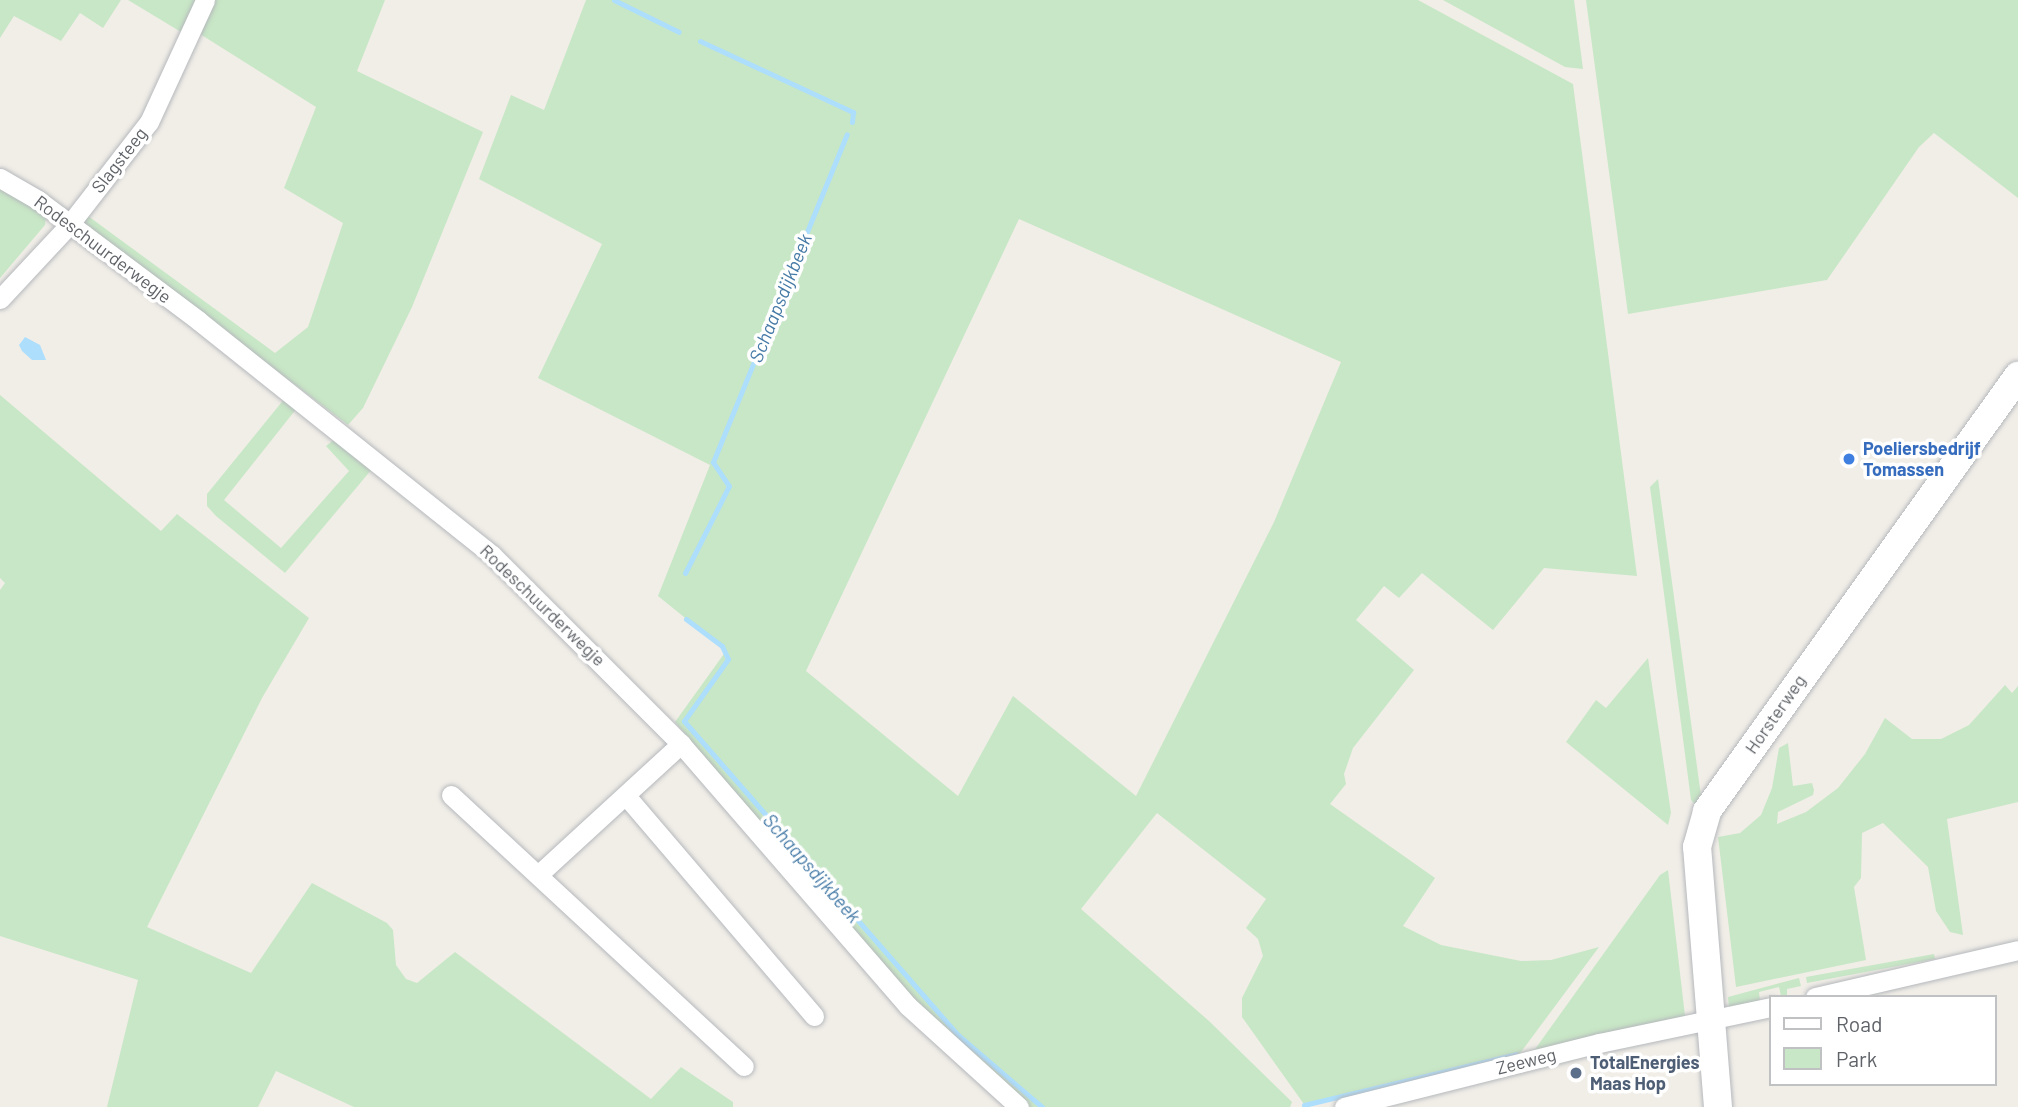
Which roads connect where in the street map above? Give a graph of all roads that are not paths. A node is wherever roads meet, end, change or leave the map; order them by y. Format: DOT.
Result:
graph roads {
  1 [pos="205,0"];
  2 [pos="0,178"];
  3 [pos="69,225"];
  4 [pos="0,299"];
  5 [pos="2018,376"];
  6 [pos="681,744"];
  7 [pos="451,795"];
  8 [pos="626,797"];
  9 [pos="539,874"];
  10 [pos="2018,950"];
  11 [pos="1824,995"];
  12 [pos="1770,1007"];
  13 [pos="814,1016"];
  14 [pos="1709,1020"];
  15 [pos="744,1066"];
  16 [pos="1019,1107"];
  17 [pos="1344,1107"];
  18 [pos="1718,1107"];
  1 -- 3 [label="street, Slagsteeg"];
  2 -- 3 [label="street, Rodeschuurderwegje"];
  3 -- 4 [label="street, Slagsteeg"];
  3 -- 6 [label="street, Rodeschuurderwegje"];
  5 -- 14 [label="main road, Horsterweg"];
  6 -- 8 [label="street"];
  6 -- 16 [label="street, Rodeschuurderwegje"];
  7 -- 9 [label="street"];
  8 -- 9 [label="street"];
  8 -- 13 [label="street"];
  9 -- 15 [label="street"];
  10 -- 11 [label="street"];
  12 -- 14 [label="street, Zeeweg"];
  14 -- 17 [label="street, Zeeweg"];
  14 -- 18 [label="main road, Horsterweg"];
}
